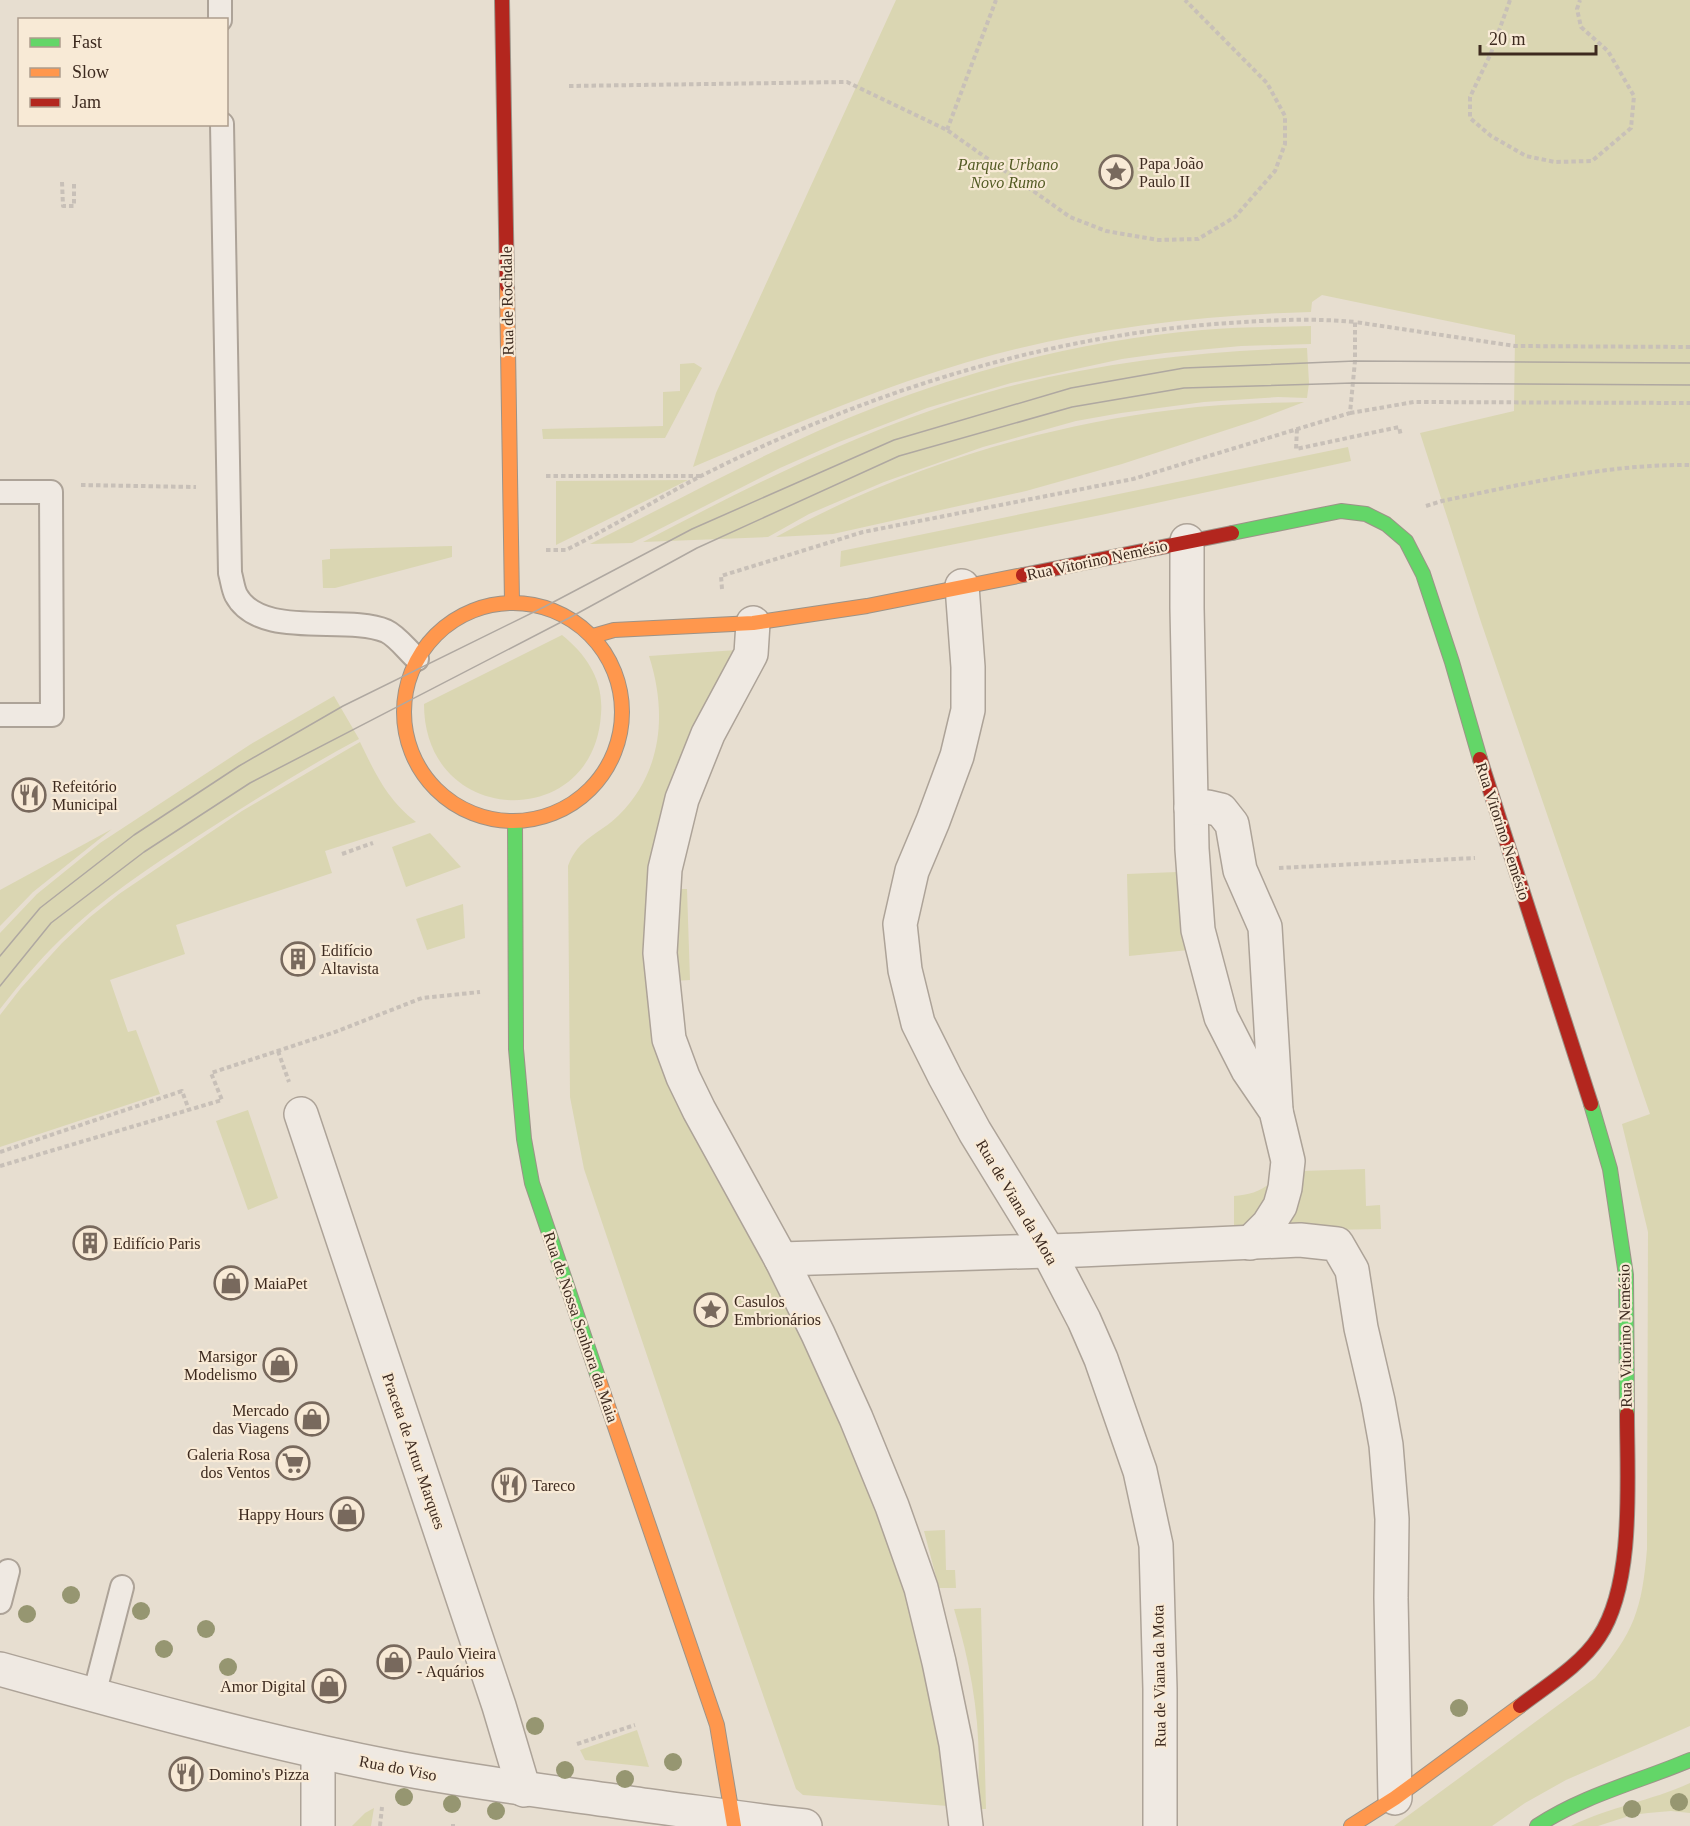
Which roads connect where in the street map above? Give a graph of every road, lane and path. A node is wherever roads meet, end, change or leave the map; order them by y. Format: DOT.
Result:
graph roads {
  1 [pos="220,0"];
  2 [pos="502,0"];
  3 [pos="996,0"];
  4 [pos="1185,0"];
  5 [pos="1510,0"];
  6 [pos="1580,0"];
  7 [pos="220,18"];
  8 [pos="569,86"];
  9 [pos="222,126"];
  10 [pos="946,130"];
  11 [pos="63,182"];
  12 [pos="74,182"];
  13 [pos="1355,322"];
  14 [pos="1690,347"];
  15 [pos="1690,403"];
  16 [pos="1350,413"];
  17 [pos="1297,429"];
  18 [pos="1401,436"];
  19 [pos="1690,465"];
  20 [pos="543,476"];
  21 [pos="702,476"];
  22 [pos="203,487"];
  23 [pos="0,492"];
  24 [pos="51,492"];
  25 [pos="1426,506"];
  26 [pos="1187,541"];
  27 [pos="511,550"];
  28 [pos="962,586"];
  29 [pos="722,590"];
  30 [pos="512,602"];
  31 [pos="753,623"];
  32 [pos="592,636"];
  33 [pos="417,659"];
  34 [pos="0,715"];
  35 [pos="1191,808"];
  36 [pos="514,821"];
  37 [pos="373,843"];
  38 [pos="342,854"];
  39 [pos="1512,856"];
  40 [pos="1240,870"];
  41 [pos="482,991"];
  42 [pos="189,1110"];
  43 [pos="1276,1111"];
  44 [pos="301,1114"];
  45 [pos="0,1152"];
  46 [pos="0,1166"];
  47 [pos="1250,1243"];
  48 [pos="1048,1251"];
  49 [pos="781,1259"];
  50 [pos="8,1570"];
  51 [pos="122,1587"];
  52 [pos="0,1602"];
  53 [pos="0,1669"];
  54 [pos="94,1695"];
  55 [pos="635,1725"];
  56 [pos="577,1744"];
  57 [pos="318,1752"];
  58 [pos="1690,1760"];
  59 [pos="524,1790"];
  60 [pos="1395,1798"];
  61 [pos="382,1807"];
  62 [pos="734,1822"];
  63 [pos="318,1826"];
  64 [pos="380,1826"];
  65 [pos="805,1826"];
  66 [pos="966,1826"];
  67 [pos="1160,1826"];
  68 [pos="1351,1826"];
  69 [pos="1537,1826"];
  1 -- 7 [label="lane"];
  2 -- 27 [label="main road, Rua de Rochdale"];
  3 -- 10 [label="path"];
  4 -- 10 [label="path"];
  5 -- 6 [label="path"];
  8 -- 10 [label="path"];
  9 -- 33 [label="lane"];
  11 -- 12 [label="path"];
  13 -- 14 [label="path"];
  13 -- 16 [label="path"];
  13 -- 21 [label="path"];
  15 -- 16 [label="path"];
  16 -- 17 [label="path"];
  17 -- 18 [label="path"];
  17 -- 29 [label="path"];
  19 -- 25 [label="path"];
  20 -- 21 [label="path"];
  21 -- 27 [label="path"];
  22 -- 24 [label="path"];
  23 -- 24 [label="lane"];
  24 -- 34 [label="lane"];
  26 -- 28 [label="main road, Rua Vitorino Nemésio"];
  26 -- 35 [label="street"];
  26 -- 39 [label="main road, Rua Vitorino Nemésio"];
  27 -- 30 [label="main road, Rua de Rochdale"];
  28 -- 31 [label="main road, Rua Vitorino Nemésio"];
  28 -- 48 [label="street, Rua de Viana da Mota"];
  30 -- 32 [label="main road"];
  30 -- 33 [label="main road"];
  31 -- 32 [label="main road, Rua Vitorino Nemésio"];
  31 -- 49 [label="street"];
  32 -- 36 [label="main road"];
  33 -- 36 [label="main road"];
  35 -- 40 [label="street"];
  35 -- 43 [label="street"];
  36 -- 62 [label="main road, Rua de Nossa Senhora da Maia"];
  37 -- 38 [label="path"];
  39 -- 40 [label="path"];
  39 -- 60 [label="main road, Rua Vitorino Nemésio"];
  40 -- 43 [label="street"];
  41 -- 42 [label="path"];
  42 -- 45 [label="path"];
  42 -- 46 [label="path"];
  43 -- 47 [label="street"];
  44 -- 59 [label="street, Praceta de Artur Marques"];
  47 -- 48 [label="street"];
  47 -- 60 [label="street"];
  48 -- 49 [label="street"];
  48 -- 67 [label="street, Rua de Viana da Mota"];
  49 -- 66 [label="street"];
  50 -- 52 [label="lane"];
  51 -- 54 [label="lane"];
  53 -- 54 [label="street, Rua do Viso"];
  54 -- 57 [label="street, Rua do Viso"];
  55 -- 56 [label="path"];
  57 -- 59 [label="street, Rua do Viso"];
  57 -- 63 [label="street"];
  58 -- 69 [label="main road"];
  59 -- 62 [label="street, Rua do Viso"];
  60 -- 68 [label="main road, Rua Vitorino Nemésio"];
  61 -- 64 [label="path"];
  62 -- 65 [label="street, Rua do Viso"];
}
